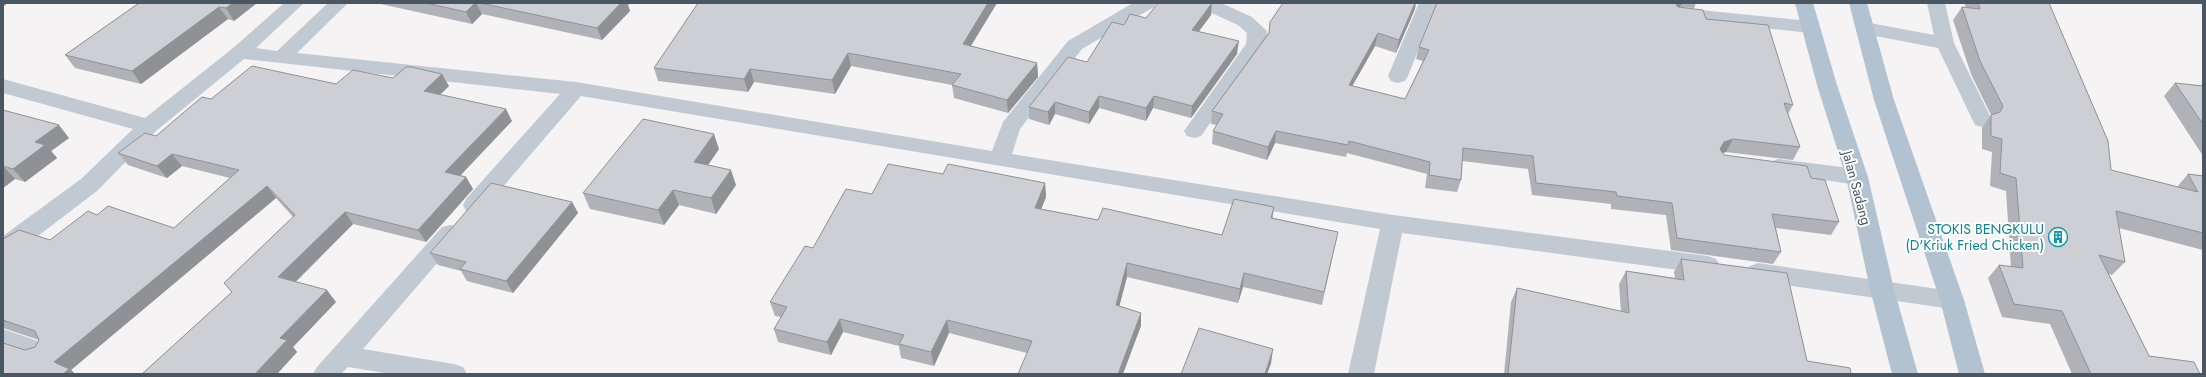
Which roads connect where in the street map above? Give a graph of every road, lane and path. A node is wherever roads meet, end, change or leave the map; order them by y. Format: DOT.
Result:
graph roads {
  1 [pos="295,3"];
  2 [pos="339,3"];
  3 [pos="1147,3"];
  4 [pos="1205,3"];
  5 [pos="1428,3"];
  6 [pos="1804,3"];
  7 [pos="1858,3"];
  8 [pos="1936,3"];
  9 [pos="1680,14"];
  10 [pos="1810,27"];
  11 [pos="1865,28"];
  12 [pos="1946,43"];
  13 [pos="240,52"];
  14 [pos="281,58"];
  15 [pos="1398,76"];
  16 [pos="3,86"];
  17 [pos="576,89"];
  18 [pos="1982,120"];
  19 [pos="149,126"];
  20 [pos="1194,131"];
  21 [pos="1000,160"];
  22 [pos="1757,165"];
  23 [pos="1856,177"];
  24 [pos="1393,223"];
  25 [pos="3,247"];
  26 [pos="1882,288"];
  27 [pos="1952,300"];
  28 [pos="3,338"];
  29 [pos="38,351"];
  30 [pos="344,356"];
  31 [pos="326,374"];
  32 [pos="454,374"];
  33 [pos="1361,374"];
  34 [pos="1905,374"];
  35 [pos="1972,374"];
  1 -- 13 [label="street"];
  2 -- 14 [label="street"];
  3 -- 21 [label="street"];
  4 -- 20 [label="street"];
  5 -- 15 [label="street"];
  6 -- 10 [label="main road, Jalan Sadang"];
  7 -- 11 [label="main road"];
  8 -- 12 [label="lane"];
  9 -- 10 [label="street"];
  10 -- 23 [label="main road, Jalan Sadang"];
  11 -- 12 [label="lane"];
  11 -- 27 [label="main road"];
  12 -- 18 [label="lane"];
  13 -- 14 [label="street"];
  13 -- 19 [label="street"];
  14 -- 17 [label="street"];
  16 -- 19 [label="street"];
  17 -- 21 [label="street"];
  17 -- 30 [label="street"];
  19 -- 25 [label="street"];
  21 -- 24 [label="street"];
  22 -- 23 [label="street"];
  23 -- 26 [label="main road, Jalan Sadang"];
  24 -- 26 [label="street"];
  24 -- 33 [label="street"];
  26 -- 27 [label="street"];
  26 -- 34 [label="main road, Jalan Sadang"];
  27 -- 35 [label="main road"];
  28 -- 29 [label="street"];
  30 -- 31 [label="street"];
  30 -- 32 [label="street"];
}
